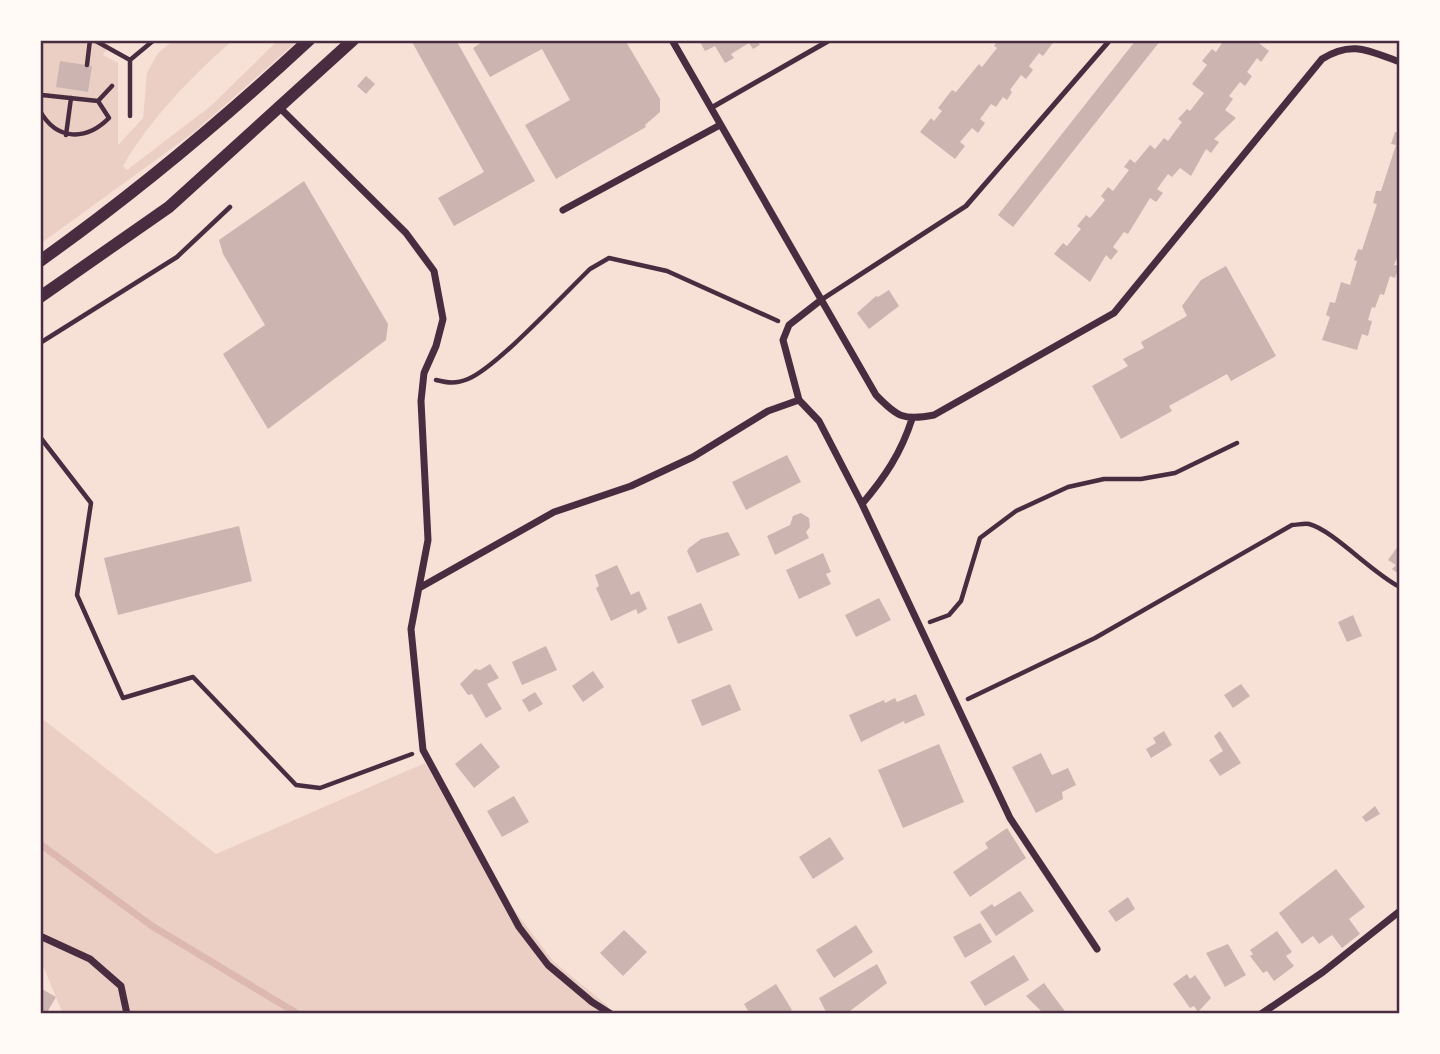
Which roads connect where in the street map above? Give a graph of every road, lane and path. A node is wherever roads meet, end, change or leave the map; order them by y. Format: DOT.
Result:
graph roads {
  1 [pos="92,40"];
  2 [pos="154,40"];
  3 [pos="310,40"];
  4 [pos="353,40"];
  5 [pos="672,40"];
  6 [pos="830,40"];
  7 [pos="1110,40"];
  8 [pos="130,60"];
  9 [pos="1400,62"];
  10 [pos="87,65"];
  11 [pos="112,86"];
  12 [pos="40,88"];
  13 [pos="41,97"];
  14 [pos="71,98"];
  15 [pos="98,101"];
  16 [pos="711,108"];
  17 [pos="281,109"];
  18 [pos="40,111"];
  19 [pos="130,116"];
  20 [pos="720,125"];
  21 [pos="66,135"];
  22 [pos="230,207"];
  23 [pos="563,210"];
  24 [pos="40,261"];
  25 [pos="40,297"];
  26 [pos="821,300"];
  27 [pos="789,325"];
  28 [pos="40,343"];
  29 [pos="424,373"];
  30 [pos="799,400"];
  31 [pos="912,419"];
  32 [pos="40,438"];
  33 [pos="1237,443"];
  34 [pos="862,503"];
  35 [pos="421,587"];
  36 [pos="1400,587"];
  37 [pos="919,627"];
  38 [pos="956,705"];
  39 [pos="423,750"];
  40 [pos="1400,911"];
  41 [pos="40,936"];
  42 [pos="1097,949"];
  43 [pos="127,1014"];
  44 [pos="611,1014"];
  45 [pos="1261,1014"];
  1 -- 8 [label="path"];
  1 -- 10 [label="path"];
  2 -- 8 [label="path"];
  3 -- 24 [label="street"];
  4 -- 17 [label="street"];
  5 -- 16 [label="street"];
  6 -- 16 [label="lane"];
  7 -- 26 [label="lane"];
  8 -- 19 [label="path"];
  9 -- 31 [label="street"];
  11 -- 15 [label="path"];
  12 -- 13 [label="path"];
  13 -- 14 [label="path"];
  14 -- 15 [label="path"];
  14 -- 21 [label="path"];
  15 -- 21 [label="path"];
  16 -- 20 [label="street"];
  17 -- 25 [label="street"];
  17 -- 29 [label="street"];
  18 -- 21 [label="path"];
  20 -- 23 [label="street"];
  20 -- 26 [label="street"];
  22 -- 28 [label="path"];
  26 -- 27 [label="street"];
  26 -- 31 [label="street"];
  27 -- 29 [label="path"];
  27 -- 30 [label="street"];
  29 -- 35 [label="street"];
  30 -- 34 [label="street"];
  30 -- 35 [label="street"];
  31 -- 34 [label="street"];
  32 -- 39 [label="path"];
  33 -- 37 [label="path"];
  34 -- 37 [label="street"];
  35 -- 39 [label="street"];
  36 -- 38 [label="path"];
  37 -- 38 [label="street"];
  38 -- 42 [label="street"];
  39 -- 44 [label="street"];
  40 -- 45 [label="street"];
  41 -- 43 [label="street"];
}
